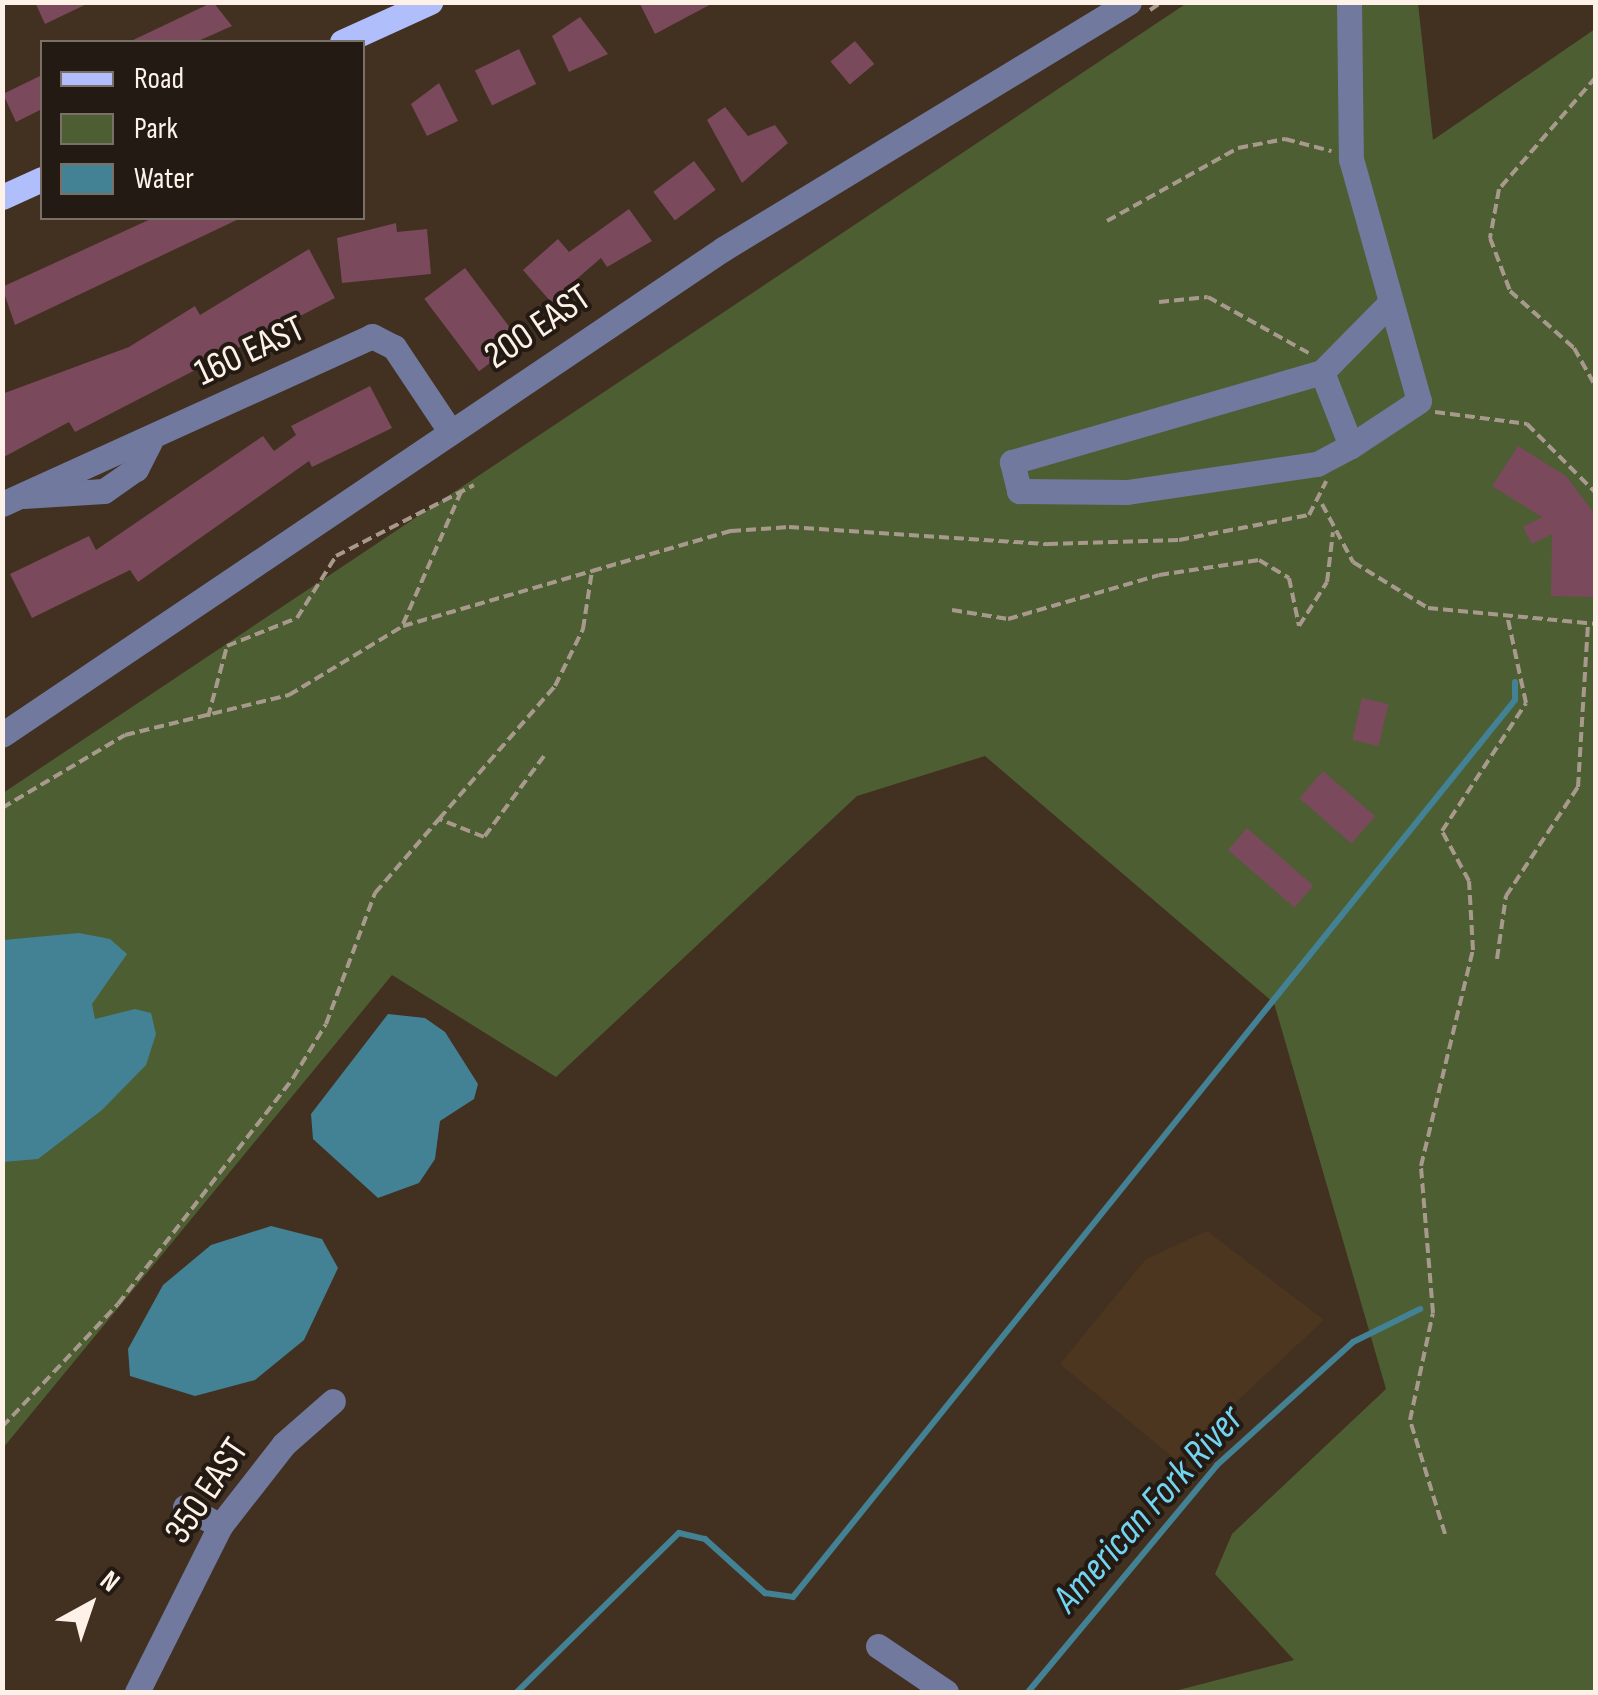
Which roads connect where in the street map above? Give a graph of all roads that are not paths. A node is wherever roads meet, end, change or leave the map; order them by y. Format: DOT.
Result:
graph roads {
  1 [pos="430,2"];
  2 [pos="1129,2"];
  3 [pos="1349,2"];
  4 [pos="346,40"];
  5 [pos="40,180"];
  6 [pos="2,197"];
  7 [pos="1390,303"];
  8 [pos="1322,372"];
  9 [pos="450,431"];
  10 [pos="150,441"];
  11 [pos="1351,446"];
  12 [pos="13,500"];
  13 [pos="2,736"];
  14 [pos="333,1401"];
  15 [pos="184,1507"];
  16 [pos="220,1526"];
  17 [pos="878,1646"];
  18 [pos="137,1692"];
  19 [pos="946,1692"];
  1 -- 4 [label="main road"];
  2 -- 9 [label="street, 200 EAST"];
  3 -- 7 [label="street"];
  5 -- 6 [label="main road"];
  7 -- 8 [label="street"];
  7 -- 11 [label="street"];
  8 -- 11 [label="street"];
  8 -- 11 [label="street"];
  9 -- 10 [label="street, 160 EAST"];
  9 -- 13 [label="street, 200 EAST"];
  10 -- 12 [label="street, 160 EAST"];
  10 -- 12 [label="street, 160 EAST"];
  14 -- 16 [label="street, 350 EAST"];
  15 -- 16 [label="street"];
  16 -- 18 [label="street, 350 EAST"];
  17 -- 19 [label="street"];
}
